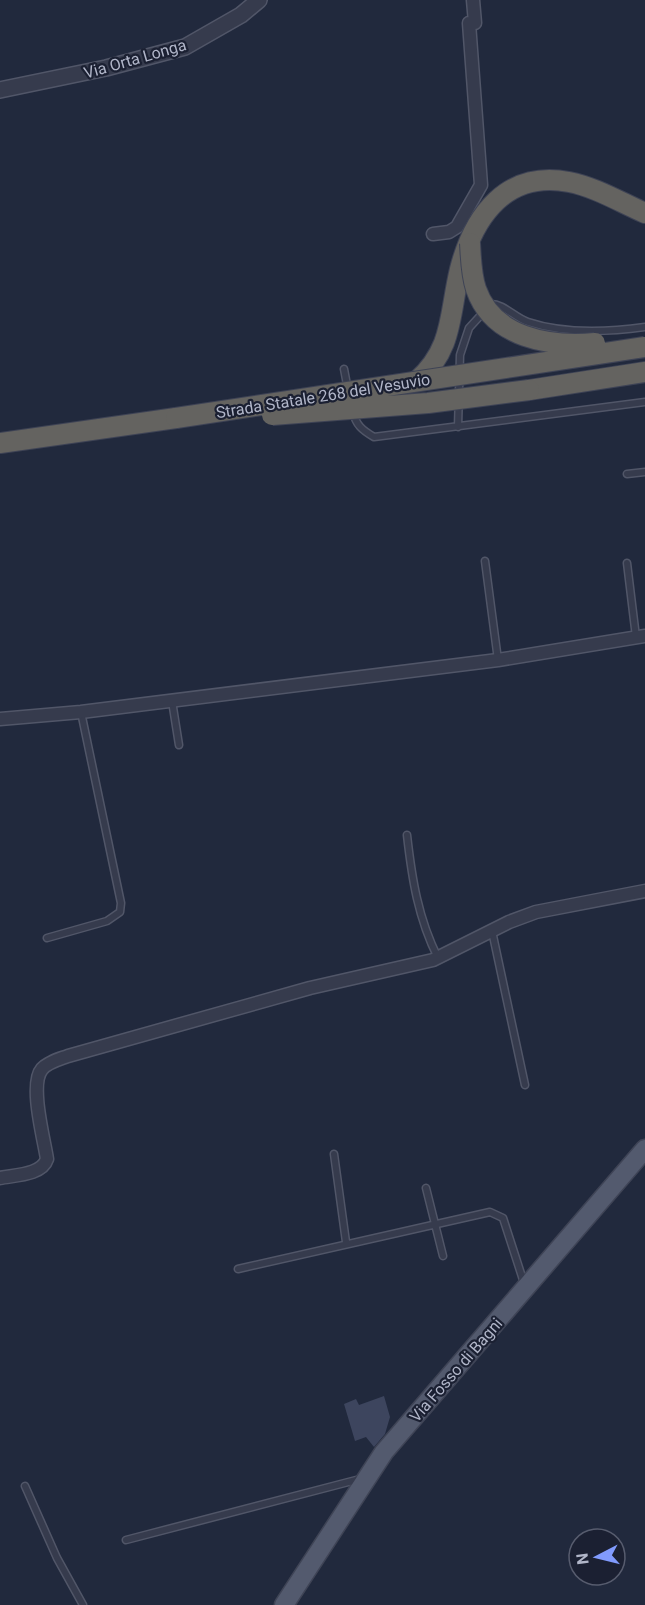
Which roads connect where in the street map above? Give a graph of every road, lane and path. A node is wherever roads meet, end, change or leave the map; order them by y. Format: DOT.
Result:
graph roads {
  1 [pos="259,0"];
  2 [pos="473,0"];
  3 [pos="0,90"];
  4 [pos="637,209"];
  5 [pos="433,234"];
  6 [pos="470,243"];
  7 [pos="645,327"];
  8 [pos="645,338"];
  9 [pos="645,347"];
  10 [pos="344,369"];
  11 [pos="645,372"];
  12 [pos="417,381"];
  13 [pos="645,402"];
  14 [pos="176,418"];
  15 [pos="458,427"];
  16 [pos="0,443"];
  17 [pos="645,472"];
  18 [pos="627,474"];
  19 [pos="485,561"];
  20 [pos="627,563"];
  21 [pos="640,637"];
  22 [pos="498,660"];
  23 [pos="171,700"];
  24 [pos="81,712"];
  25 [pos="0,719"];
  26 [pos="179,745"];
  27 [pos="407,835"];
  28 [pos="645,891"];
  29 [pos="492,930"];
  30 [pos="47,938"];
  31 [pos="438,958"];
  32 [pos="525,1085"];
  33 [pos="645,1149"];
  34 [pos="334,1154"];
  35 [pos="0,1178"];
  36 [pos="426,1188"];
  37 [pos="435,1223"];
  38 [pos="346,1242"];
  39 [pos="442,1256"];
  40 [pos="238,1269"];
  41 [pos="527,1288"];
  42 [pos="366,1478"];
  43 [pos="25,1486"];
  44 [pos="126,1540"];
  45 [pos="83,1605"];
  46 [pos="284,1605"];
  1 -- 3 [label="street, Via Orta Longa"];
  2 -- 5 [label="street"];
  4 -- 6 [label="highway"];
  6 -- 8 [label="highway, bridge"];
  6 -- 12 [label="highway, bridge"];
  7 -- 15 [label="lane"];
  9 -- 12 [label="highway, Strada Statale 268 del Vesuvio, bridge"];
  10 -- 15 [label="lane"];
  11 -- 14 [label="highway, bridge"];
  12 -- 14 [label="highway, Strada Statale 268 del Vesuvio, bridge"];
  13 -- 15 [label="lane"];
  14 -- 16 [label="highway, Strada Statale 268 del Vesuvio"];
  17 -- 18 [label="lane"];
  19 -- 22 [label="lane"];
  20 -- 21 [label="lane"];
  21 -- 22 [label="street"];
  22 -- 23 [label="street"];
  23 -- 24 [label="street"];
  23 -- 26 [label="lane"];
  24 -- 25 [label="street"];
  24 -- 30 [label="lane"];
  27 -- 31 [label="lane"];
  28 -- 29 [label="street"];
  29 -- 31 [label="street"];
  29 -- 32 [label="lane"];
  31 -- 35 [label="street"];
  33 -- 41 [label="main road, Via Fosso di Bagni"];
  34 -- 38 [label="lane"];
  36 -- 37 [label="lane"];
  37 -- 38 [label="lane"];
  37 -- 39 [label="lane"];
  37 -- 41 [label="lane"];
  38 -- 40 [label="lane"];
  41 -- 42 [label="main road, Via Fosso di Bagni"];
  42 -- 44 [label="lane"];
  42 -- 46 [label="main road, Via Fosso di Bagni"];
  43 -- 45 [label="lane"];
}
